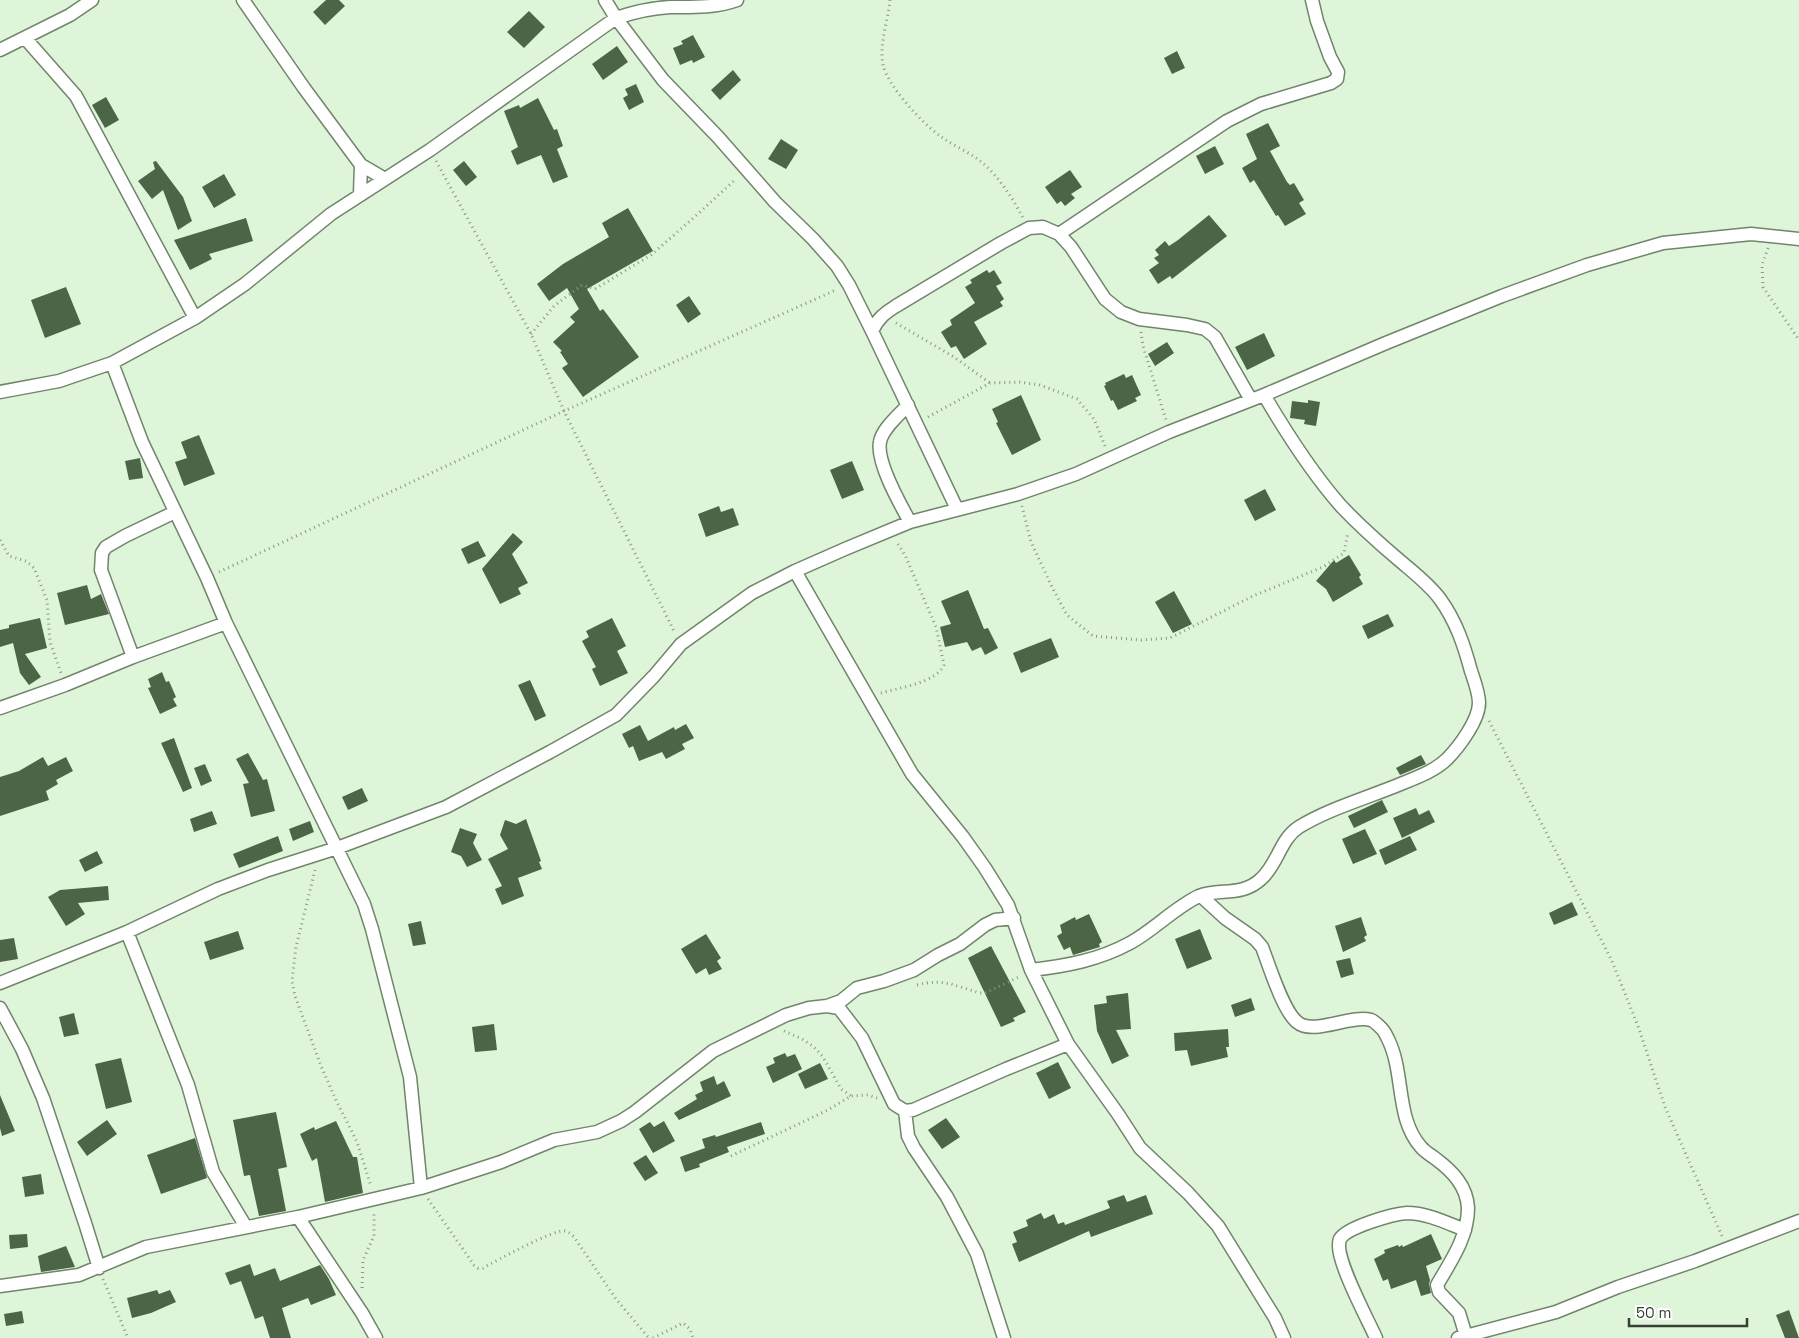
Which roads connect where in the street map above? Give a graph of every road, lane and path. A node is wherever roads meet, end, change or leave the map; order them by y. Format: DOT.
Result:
graph roads {
  1 [pos="92,0"];
  2 [pos="244,0"];
  3 [pos="605,0"];
  4 [pos="737,0"];
  5 [pos="890,0"];
  6 [pos="1312,0"];
  7 [pos="616,18"];
  8 [pos="25,38"];
  9 [pos="0,50"];
  10 [pos="430,150"];
  11 [pos="361,164"];
  12 [pos="746,170"];
  13 [pos="384,179"];
  14 [pos="360,194"];
  15 [pos="1029,228"];
  16 [pos="1059,234"];
  17 [pos="1775,235"];
  18 [pos="1798,238"];
  19 [pos="849,285"];
  20 [pos="883,314"];
  21 [pos="195,318"];
  22 [pos="1139,319"];
  23 [pos="872,331"];
  24 [pos="531,334"];
  25 [pos="1799,340"];
  26 [pos="112,363"];
  27 [pos="990,383"];
  28 [pos="0,392"];
  29 [pos="1264,395"];
  30 [pos="1251,400"];
  31 [pos="908,405"];
  32 [pos="564,411"];
  33 [pos="916,424"];
  34 [pos="1170,432"];
  35 [pos="1108,460"];
  36 [pos="1018,494"];
  37 [pos="957,509"];
  38 [pos="175,512"];
  39 [pos="1350,515"];
  40 [pos="910,522"];
  41 [pos="889,531"];
  42 [pos="0,540"];
  43 [pos="795,571"];
  44 [pos="207,578"];
  45 [pos="226,622"];
  46 [pos="681,644"];
  47 [pos="133,657"];
  48 [pos="65,685"];
  49 [pos="868,697"];
  50 [pos="1479,703"];
  51 [pos="0,708"];
  52 [pos="337,848"];
  53 [pos="319,854"];
  54 [pos="1201,896"];
  55 [pos="1014,918"];
  56 [pos="127,932"];
  57 [pos="1031,970"];
  58 [pos="0,983"];
  59 [pos="913,986"];
  60 [pos="827,1006"];
  61 [pos="0,1008"];
  62 [pos="770,1022"];
  63 [pos="1068,1044"];
  64 [pos="851,1096"];
  65 [pos="880,1101"];
  66 [pos="905,1111"];
  67 [pos="731,1156"];
  68 [pos="421,1188"];
  69 [pos="375,1198"];
  70 [pos="298,1217"];
  71 [pos="1799,1221"];
  72 [pos="246,1228"];
  73 [pos="1465,1230"];
  74 [pos="1728,1249"];
  75 [pos="99,1268"];
  76 [pos="0,1286"];
  77 [pos="362,1290"];
  78 [pos="1482,1335"];
  79 [pos="1462,1337"];
  80 [pos="128,1338"];
  81 [pos="376,1338"];
  82 [pos="652,1338"];
  83 [pos="693,1338"];
  84 [pos="1004,1338"];
  85 [pos="1284,1338"];
  86 [pos="1376,1338"];
  1 -- 8 [label="street"];
  2 -- 11 [label="street"];
  3 -- 7 [label="street"];
  4 -- 7 [label="street"];
  5 -- 15 [label="path"];
  6 -- 16 [label="street"];
  7 -- 10 [label="street"];
  7 -- 12 [label="street"];
  8 -- 9 [label="street"];
  8 -- 21 [label="street"];
  10 -- 13 [label="street"];
  10 -- 24 [label="path"];
  11 -- 13 [label="street"];
  11 -- 14 [label="street"];
  12 -- 19 [label="street"];
  12 -- 24 [label="path"];
  13 -- 14 [label="street"];
  14 -- 21 [label="street"];
  15 -- 16 [label="street"];
  15 -- 20 [label="street"];
  16 -- 22 [label="street"];
  17 -- 18 [label="street"];
  17 -- 25 [label="path"];
  17 -- 29 [label="street"];
  19 -- 23 [label="street"];
  19 -- 32 [label="path"];
  20 -- 23 [label="street"];
  20 -- 27 [label="path"];
  21 -- 26 [label="street"];
  22 -- 30 [label="street"];
  22 -- 34 [label="path"];
  23 -- 31 [label="street"];
  24 -- 32 [label="path"];
  26 -- 28 [label="street"];
  26 -- 38 [label="street"];
  27 -- 33 [label="path"];
  27 -- 35 [label="path"];
  29 -- 30 [label="street"];
  29 -- 39 [label="street"];
  30 -- 34 [label="street"];
  31 -- 33 [label="street"];
  31 -- 40 [label="street"];
  32 -- 44 [label="path"];
  32 -- 46 [label="path"];
  33 -- 37 [label="street"];
  34 -- 35 [label="street"];
  35 -- 36 [label="street"];
  36 -- 37 [label="street"];
  36 -- 39 [label="path"];
  37 -- 40 [label="street"];
  38 -- 44 [label="street"];
  38 -- 47 [label="street"];
  39 -- 50 [label="street"];
  40 -- 41 [label="street"];
  41 -- 43 [label="street"];
  41 -- 49 [label="path"];
  42 -- 48 [label="path"];
  43 -- 46 [label="street"];
  43 -- 49 [label="street"];
  44 -- 45 [label="street"];
  45 -- 47 [label="street"];
  45 -- 52 [label="street"];
  46 -- 52 [label="street"];
  47 -- 48 [label="street"];
  48 -- 51 [label="street"];
  49 -- 55 [label="street"];
  50 -- 54 [label="street"];
  50 -- 74 [label="path"];
  52 -- 53 [label="street"];
  52 -- 68 [label="street"];
  53 -- 56 [label="street"];
  53 -- 69 [label="path"];
  54 -- 57 [label="street"];
  54 -- 73 [label="street"];
  55 -- 57 [label="street"];
  55 -- 60 [label="street"];
  56 -- 58 [label="street"];
  56 -- 72 [label="street"];
  57 -- 59 [label="path"];
  57 -- 63 [label="street"];
  60 -- 62 [label="street"];
  60 -- 66 [label="street"];
  61 -- 75 [label="street"];
  62 -- 64 [label="path"];
  62 -- 68 [label="street"];
  63 -- 66 [label="street"];
  63 -- 85 [label="street"];
  64 -- 65 [label="path"];
  64 -- 67 [label="path"];
  66 -- 84 [label="street"];
  68 -- 69 [label="street"];
  68 -- 82 [label="path"];
  69 -- 70 [label="street"];
  69 -- 77 [label="path"];
  70 -- 72 [label="street"];
  70 -- 81 [label="street"];
  71 -- 74 [label="street"];
  72 -- 75 [label="street"];
  73 -- 79 [label="street"];
  73 -- 86 [label="street"];
  74 -- 78 [label="street"];
  75 -- 76 [label="street"];
  75 -- 80 [label="path"];
  78 -- 79 [label="street"];
  82 -- 83 [label="path"];
}
